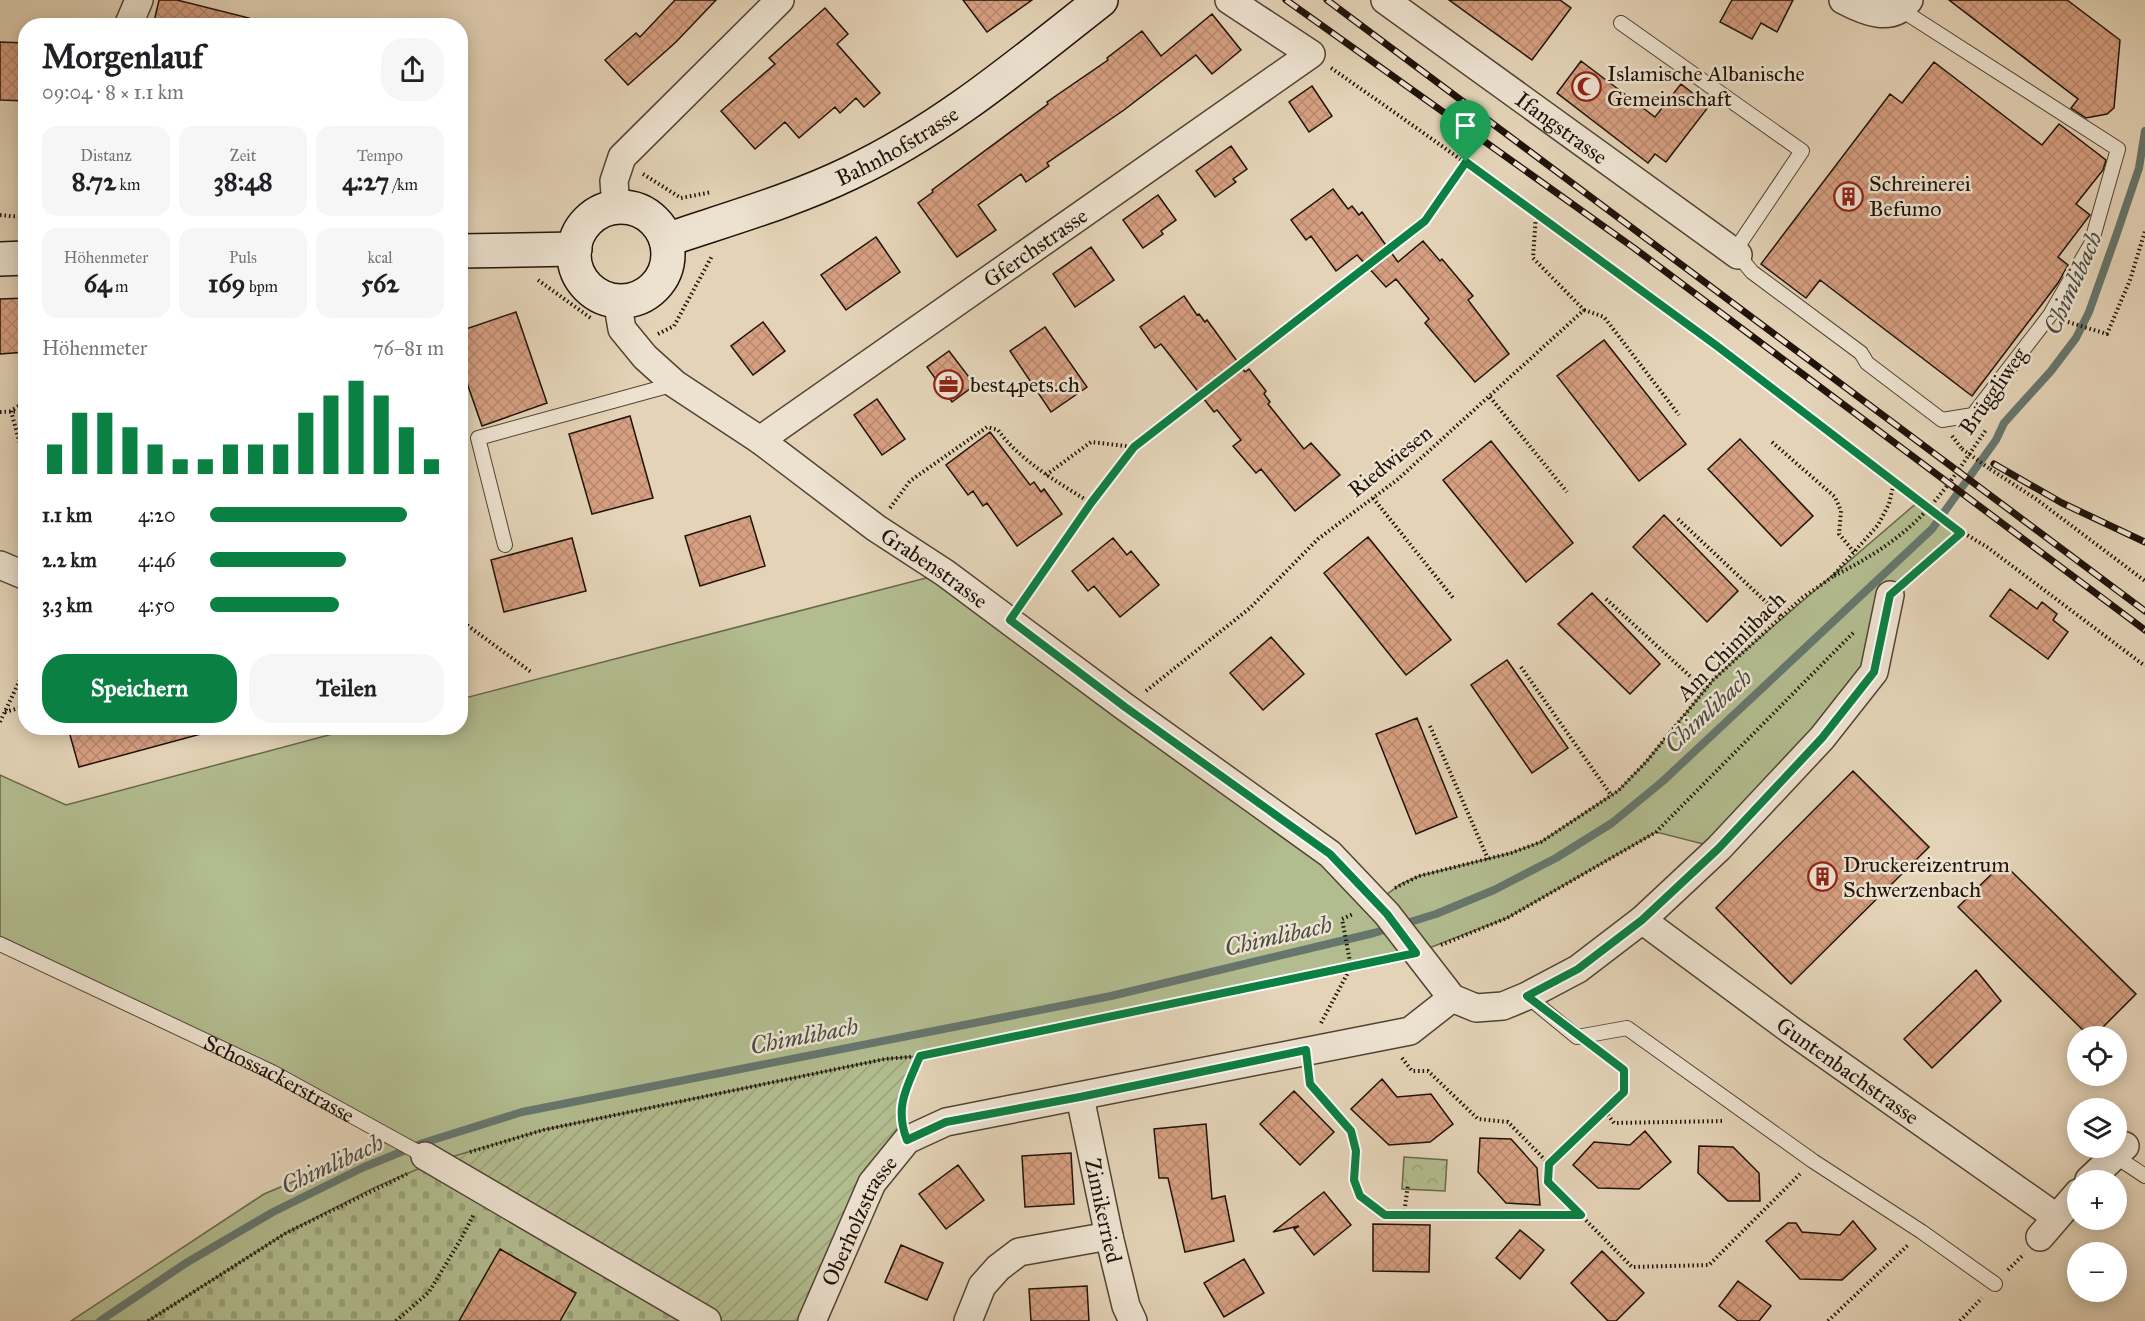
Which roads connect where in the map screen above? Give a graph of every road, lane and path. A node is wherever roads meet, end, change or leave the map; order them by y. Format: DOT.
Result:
graph roads {
  1 [pos="139,0"];
  2 [pos="780,0"];
  3 [pos="1101,0"];
  4 [pos="1229,0"];
  5 [pos="1385,0"];
  6 [pos="1843,0"];
  7 [pos="1904,5"];
  8 [pos="131,18"];
  9 [pos="1621,23"];
  10 [pos="1311,54"];
  11 [pos="622,157"];
  12 [pos="1466,162"];
  13 [pos="720,190"];
  14 [pos="616,207"];
  15 [pos="1536,214"];
  16 [pos="0,215"];
  17 [pos="18,217"];
  18 [pos="2145,231"];
  19 [pos="666,240"];
  20 [pos="2143,246"];
  21 [pos="575,249"];
  22 [pos="468,251"];
  23 [pos="1736,254"];
  24 [pos="18,258"];
  25 [pos="0,259"];
  26 [pos="617,300"];
  27 [pos="1584,310"];
  28 [pos="2063,321"];
  29 [pos="675,384"];
  30 [pos="1490,397"];
  31 [pos="18,406"];
  32 [pos="11,411"];
  33 [pos="18,411"];
  34 [pos="0,412"];
  35 [pos="1679,415"];
  36 [pos="1991,423"];
  37 [pos="18,437"];
  38 [pos="760,441"];
  39 [pos="1772,442"];
  40 [pos="1134,447"];
  41 [pos="1962,449"];
  42 [pos="1046,475"];
  43 [pos="1894,482"];
  44 [pos="1567,492"];
  45 [pos="1373,498"];
  46 [pos="1091,503"];
  47 [pos="1678,519"];
  48 [pos="876,528"];
  49 [pos="1961,533"];
  50 [pos="505,545"];
  51 [pos="1854,552"];
  52 [pos="0,565"];
  53 [pos="18,573"];
  54 [pos="1830,578"];
  55 [pos="2145,581"];
  56 [pos="1890,595"];
  57 [pos="1454,599"];
  58 [pos="1606,599"];
  59 [pos="1782,617"];
  60 [pos="1010,620"];
  61 [pos="468,626"];
  62 [pos="1857,629"];
  63 [pos="2145,666"];
  64 [pos="1521,667"];
  65 [pos="531,672"];
  66 [pos="18,684"];
  67 [pos="1705,690"];
  68 [pos="1125,707"];
  69 [pos="18,708"];
  70 [pos="5,712"];
  71 [pos="0,722"];
  72 [pos="1430,726"];
  73 [pos="1611,795"];
  74 [pos="1488,859"];
  75 [pos="1381,908"];
  76 [pos="1342,919"];
  77 [pos="1642,920"];
  78 [pos="0,944"];
  79 [pos="1416,953"];
  80 [pos="1351,967"];
  81 [pos="1527,996"];
  82 [pos="1452,998"];
  83 [pos="1386,1036"];
  84 [pos="1577,1036"];
  85 [pos="1306,1050"];
  86 [pos="920,1056"];
  87 [pos="1080,1097"];
  88 [pos="1605,1111"];
  89 [pos="1756,1120"];
  90 [pos="907,1140"];
  91 [pos="2113,1158"];
  92 [pos="2127,1158"];
  93 [pos="430,1159"];
  94 [pos="1813,1161"];
  95 [pos="1549,1164"];
  96 [pos="2100,1170"];
  97 [pos="2145,1176"];
  98 [pos="1408,1184"];
  99 [pos="484,1191"];
  100 [pos="2067,1205"];
  101 [pos="1404,1215"];
  102 [pos="1581,1215"];
  103 [pos="1922,1232"];
  104 [pos="1109,1236"];
  105 [pos="1995,1284"];
  106 [pos="148,1321"];
  107 [pos="396,1321"];
  108 [pos="707,1321"];
  109 [pos="812,1321"];
  110 [pos="968,1321"];
  111 [pos="1133,1321"];
  112 [pos="1828,1321"];
  1 -- 8 [label="street"];
  2 -- 11 [label="street"];
  3 -- 19 [label="main road, Bahnhofstrasse"];
  4 -- 10 [label="street"];
  5 -- 23 [label="street, Ifangstrasse"];
  6 -- 7 [label="street"];
  7 -- 23 [label="lane"];
  9 -- 23 [label="lane"];
  10 -- 12 [label="path"];
  10 -- 38 [label="street, Gferchstrasse"];
  11 -- 13 [label="path"];
  11 -- 14 [label="street"];
  12 -- 15 [label="path"];
  12 -- 40 [label="path"];
  14 -- 19 [label="main road"];
  14 -- 21 [label="main road"];
  15 -- 27 [label="path"];
  15 -- 43 [label="path"];
  16 -- 17 [label="path"];
  18 -- 20 [label="path"];
  19 -- 26 [label="main road"];
  20 -- 28 [label="path"];
  21 -- 22 [label="main road"];
  21 -- 26 [label="main road"];
  24 -- 25 [label="main road"];
  26 -- 29 [label="street, Grabenstrasse"];
  27 -- 30 [label="path, Riedwiesen"];
  27 -- 35 [label="path"];
  29 -- 38 [label="street, Grabenstrasse"];
  29 -- 50 [label="lane"];
  30 -- 44 [label="path"];
  30 -- 45 [label="path, Riedwiesen"];
  31 -- 32 [label="path"];
  32 -- 33 [label="path"];
  32 -- 34 [label="path"];
  32 -- 37 [label="path"];
  36 -- 54 [label="path, Brüggliweg"];
  38 -- 48 [label="street, Grabenstrasse"];
  39 -- 51 [label="path"];
  40 -- 42 [label="path"];
  40 -- 46 [label="path"];
  41 -- 55 [label="path, bridge"];
  42 -- 46 [label="path"];
  42 -- 48 [label="path"];
  43 -- 49 [label="path, bridge"];
  43 -- 51 [label="path, Am Chimlibach"];
  45 -- 57 [label="path"];
  45 -- 68 [label="path, Riedwiesen"];
  46 -- 60 [label="path"];
  47 -- 59 [label="path"];
  48 -- 60 [label="street, Grabenstrasse"];
  49 -- 56 [label="path"];
  49 -- 63 [label="path"];
  51 -- 54 [label="path, Am Chimlibach"];
  52 -- 53 [label="street"];
  54 -- 59 [label="path, Am Chimlibach"];
  56 -- 77 [label="street"];
  58 -- 67 [label="path"];
  59 -- 67 [label="path, Am Chimlibach"];
  60 -- 68 [label="street, Grabenstrasse"];
  61 -- 65 [label="path"];
  62 -- 79 [label="path"];
  64 -- 73 [label="path"];
  66 -- 70 [label="path"];
  67 -- 73 [label="path, Am Chimlibach"];
  68 -- 75 [label="street, Grabenstrasse"];
  69 -- 70 [label="path"];
  70 -- 71 [label="path"];
  72 -- 74 [label="path"];
  73 -- 74 [label="path, Am Chimlibach"];
  74 -- 75 [label="path, Am Chimlibach"];
  75 -- 79 [label="street, Grabenstrasse"];
  76 -- 80 [label="path"];
  77 -- 81 [label="street"];
  77 -- 100 [label="street, Guntenbachstrasse"];
  78 -- 93 [label="lane, Schossackerstrasse"];
  79 -- 80 [label="path"];
  79 -- 82 [label="street, Grabenstrasse"];
  80 -- 85 [label="path"];
  80 -- 86 [label="path"];
  81 -- 82 [label="street"];
  81 -- 84 [label="lane"];
  82 -- 83 [label="street, Oberholzstrasse"];
  83 -- 85 [label="street, Oberholzstrasse"];
  83 -- 95 [label="path"];
  84 -- 88 [label="path"];
  84 -- 89 [label="lane"];
  85 -- 87 [label="street, Oberholzstrasse"];
  85 -- 101 [label="path"];
  86 -- 90 [label="path"];
  86 -- 93 [label="path"];
  87 -- 90 [label="street, Oberholzstrasse"];
  87 -- 104 [label="street, Zimikerried"];
  88 -- 89 [label="path"];
  88 -- 95 [label="path"];
  89 -- 94 [label="lane"];
  90 -- 109 [label="street, Oberholzstrasse"];
  91 -- 96 [label="street"];
  92 -- 97 [label="lane"];
  93 -- 99 [label="street, Schossackerstrasse"];
  93 -- 106 [label="path"];
  94 -- 102 [label="path"];
  94 -- 103 [label="lane"];
  95 -- 102 [label="path"];
  98 -- 101 [label="path"];
  99 -- 107 [label="path"];
  99 -- 108 [label="street, Schossackerstrasse"];
  101 -- 102 [label="path"];
  103 -- 105 [label="lane"];
  103 -- 112 [label="path"];
  104 -- 110 [label="street"];
  104 -- 111 [label="street, Zimikerried"];
}
